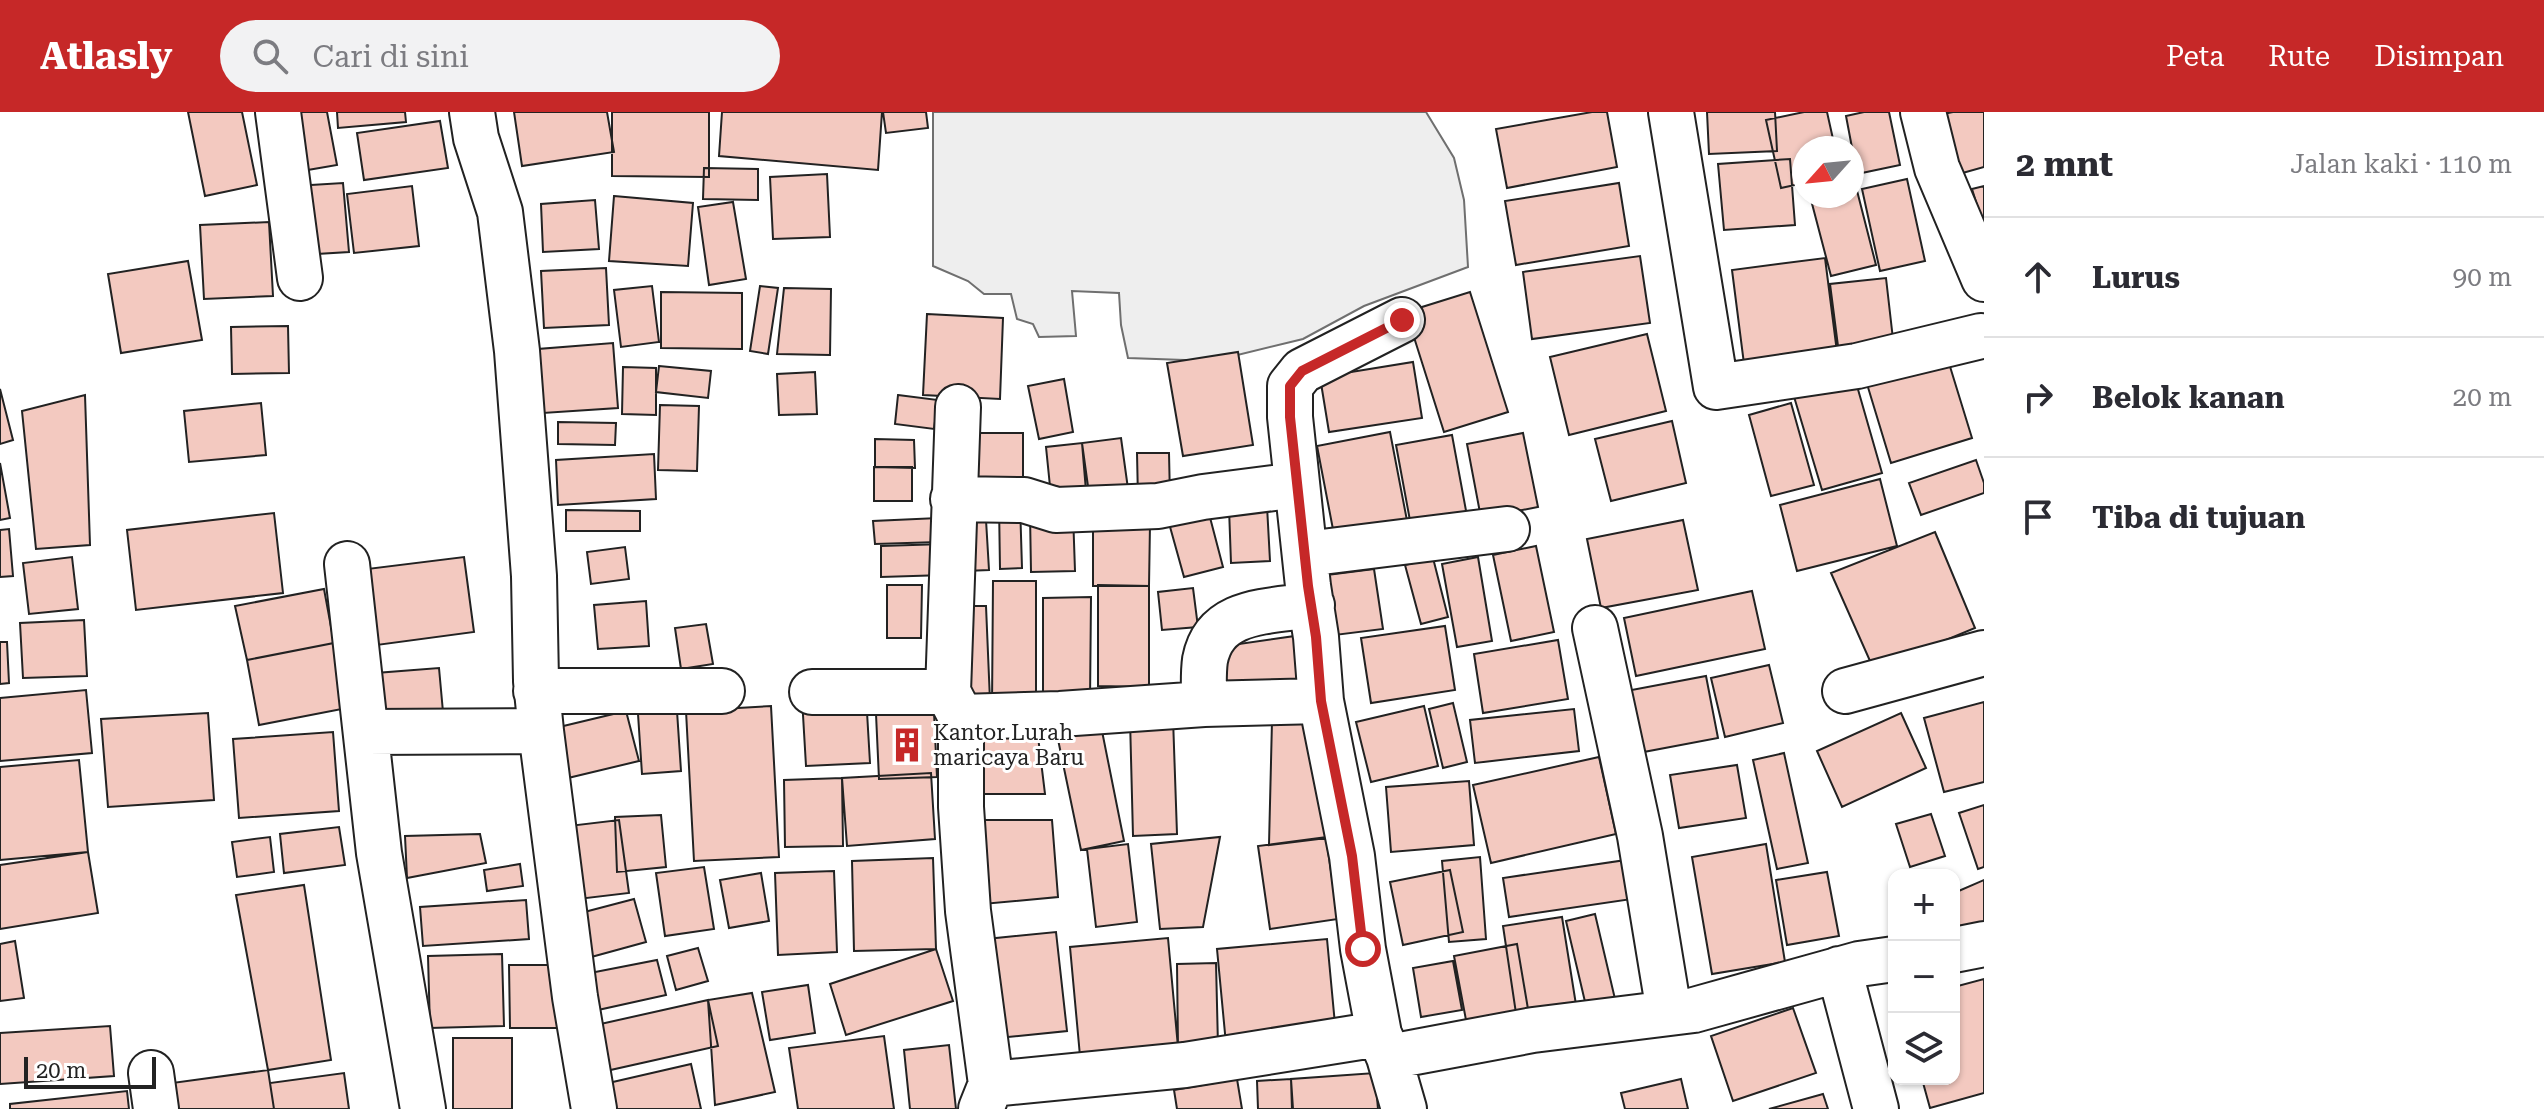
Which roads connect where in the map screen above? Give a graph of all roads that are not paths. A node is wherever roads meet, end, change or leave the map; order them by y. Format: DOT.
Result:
graph roads {
  1 [pos="278,112"];
  2 [pos="472,112"];
  3 [pos="1671,112"];
  4 [pos="1923,112"];
  5 [pos="300,278"];
  6 [pos="1984,279"];
  7 [pos="1402,320"];
  8 [pos="1983,337"];
  9 [pos="958,407"];
  10 [pos="1297,485"];
  11 [pos="953,499"];
  12 [pos="1507,529"];
  13 [pos="1306,554"];
  14 [pos="347,564"];
  15 [pos="1312,605"];
  16 [pos="1595,628"];
  17 [pos="1984,653"];
  18 [pos="722,691"];
  19 [pos="1845,691"];
  20 [pos="812,692"];
  21 [pos="1321,701"];
  22 [pos="954,704"];
  23 [pos="1204,704"];
  24 [pos="538,711"];
  25 [pos="366,732"];
  26 [pos="1984,944"];
  27 [pos="1960,949"];
  28 [pos="1888,960"];
  29 [pos="1839,969"];
  30 [pos="1669,1012"];
  31 [pos="1384,1046"];
  32 [pos="986,1096"];
  33 [pos="423,1109"];
  34 [pos="594,1109"];
  35 [pos="1404,1109"];
  36 [pos="1876,1109"];
  1 -- 5 [label="street"];
  2 -- 24 [label="street"];
  3 -- 8 [label="street"];
  4 -- 6 [label="street"];
  7 -- 10 [label="street"];
  9 -- 11 [label="street"];
  10 -- 11 [label="street"];
  10 -- 13 [label="street"];
  11 -- 22 [label="street"];
  12 -- 13 [label="street"];
  13 -- 15 [label="street"];
  14 -- 25 [label="street"];
  15 -- 21 [label="street"];
  15 -- 23 [label="street"];
  16 -- 30 [label="street"];
  17 -- 19 [label="street"];
  18 -- 24 [label="street"];
  20 -- 22 [label="street"];
  21 -- 23 [label="street"];
  21 -- 31 [label="street"];
  22 -- 23 [label="street"];
  22 -- 32 [label="street"];
  24 -- 25 [label="street"];
  24 -- 34 [label="street"];
  25 -- 33 [label="street"];
  26 -- 27 [label="street"];
  28 -- 29 [label="street"];
  29 -- 30 [label="street"];
  29 -- 36 [label="street"];
  30 -- 31 [label="street"];
  31 -- 32 [label="street"];
  31 -- 35 [label="street"];
}
